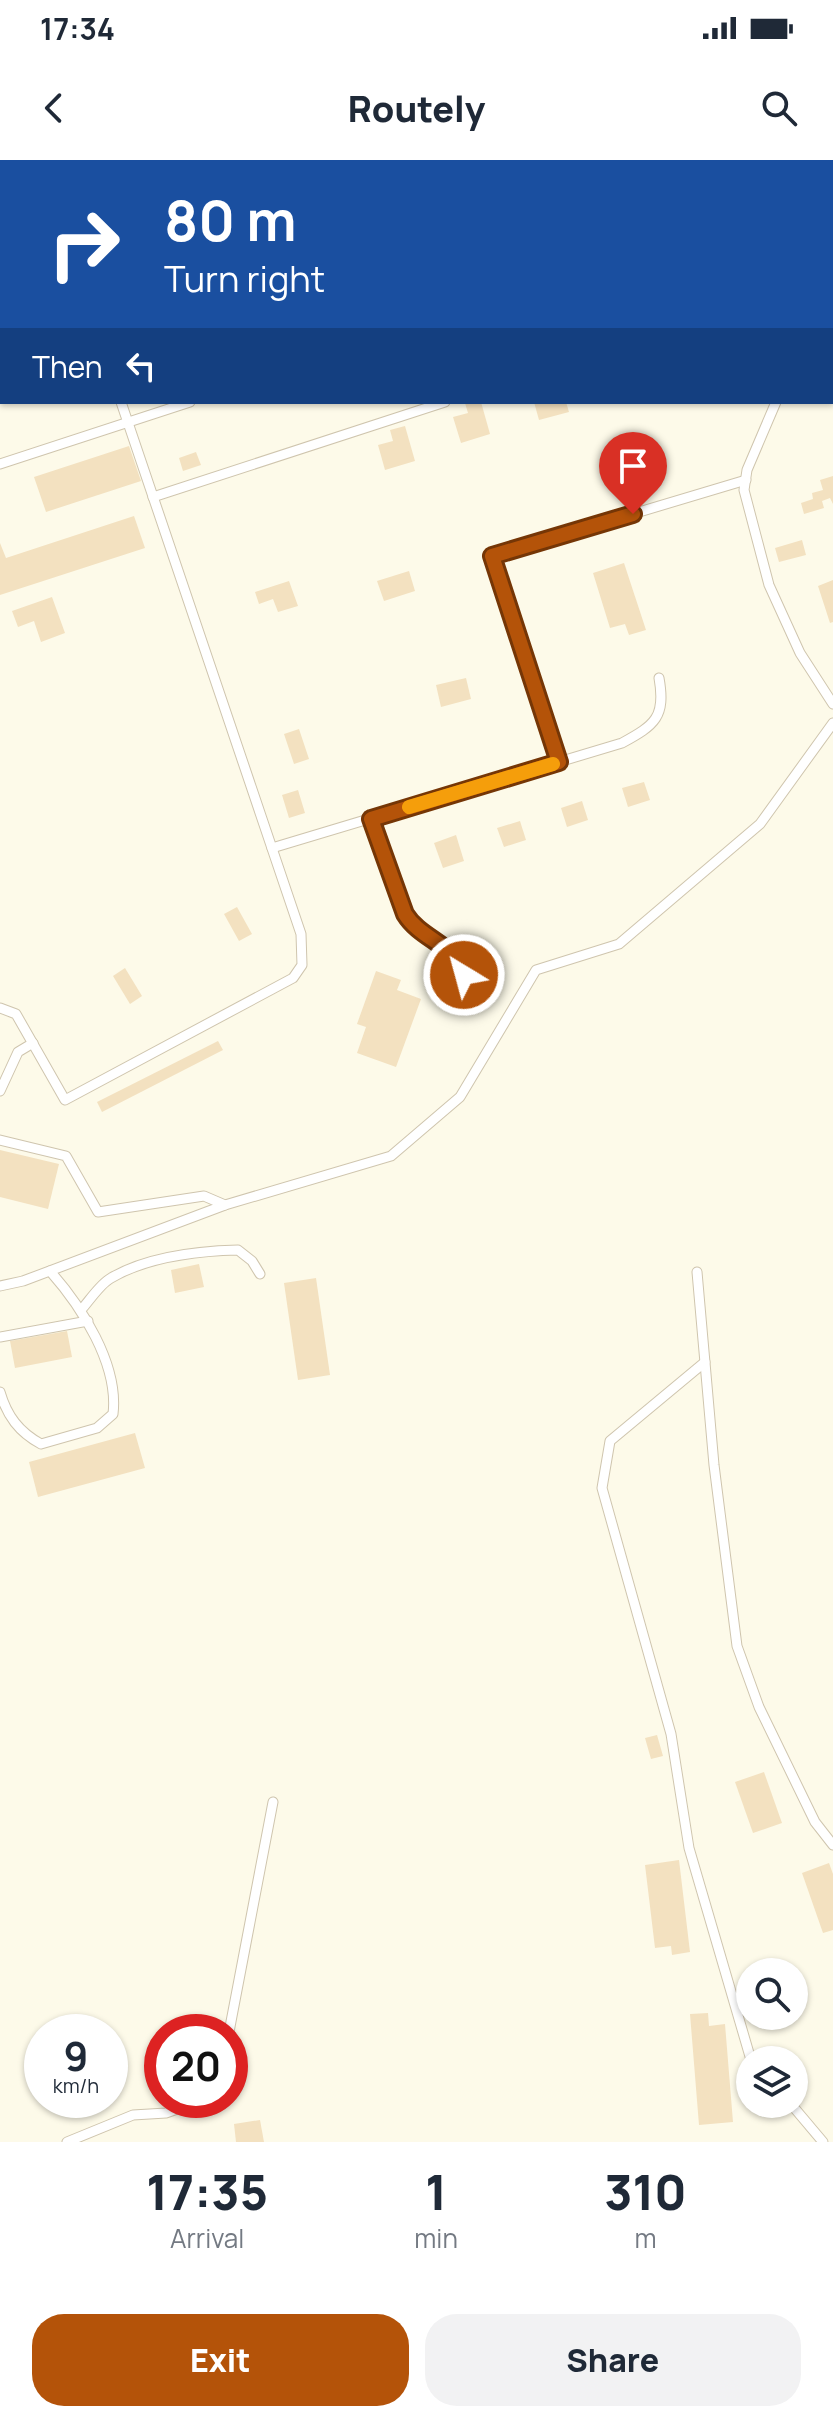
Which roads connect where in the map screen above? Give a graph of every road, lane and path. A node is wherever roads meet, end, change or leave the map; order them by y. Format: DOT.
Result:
graph roads {
  1 [pos="122,404"];
  2 [pos="184,404"];
  3 [pos="439,404"];
  4 [pos="775,404"];
  5 [pos="128,422"];
  6 [pos="0,464"];
  7 [pos="746,480"];
  8 [pos="153,497"];
  9 [pos="659,678"];
  10 [pos="833,704"];
  11 [pos="833,723"];
  12 [pos="559,762"];
  13 [pos="371,819"];
  14 [pos="272,848"];
  15 [pos="459,990"];
  16 [pos="0,1008"];
  17 [pos="33,1043"];
  18 [pos="0,1091"];
  19 [pos="0,1140"];
  20 [pos="225,1205"];
  21 [pos="50,1271"];
  22 [pos="697,1272"];
  23 [pos="260,1274"];
  24 [pos="0,1286"];
  25 [pos="81,1310"];
  26 [pos="88,1321"];
  27 [pos="0,1337"];
  28 [pos="705,1362"];
  29 [pos="0,1392"];
  30 [pos="5,1419"];
  31 [pos="273,1802"];
  32 [pos="833,1845"];
  33 [pos="232,2014"];
  34 [pos="747,2046"];
  35 [pos="144,2114"];
  36 [pos="803,2118"];
  37 [pos="67,2142"];
  38 [pos="823,2142"];
  1 -- 5 [label="lane"];
  2 -- 5 [label="lane"];
  3 -- 8 [label="lane"];
  4 -- 7 [label="lane"];
  5 -- 6 [label="lane"];
  5 -- 8 [label="lane"];
  7 -- 10 [label="lane"];
  7 -- 12 [label="lane"];
  8 -- 14 [label="lane"];
  9 -- 12 [label="lane"];
  11 -- 20 [label="lane"];
  12 -- 13 [label="lane"];
  13 -- 14 [label="lane"];
  13 -- 15 [label="lane"];
  14 -- 17 [label="lane"];
  16 -- 17 [label="lane"];
  17 -- 18 [label="lane"];
  19 -- 20 [label="lane"];
  20 -- 21 [label="lane"];
  21 -- 24 [label="lane"];
  21 -- 25 [label="lane"];
  22 -- 28 [label="lane"];
  23 -- 25 [label="lane"];
  25 -- 26 [label="lane"];
  26 -- 27 [label="lane"];
  26 -- 30 [label="lane"];
  28 -- 32 [label="lane"];
  28 -- 34 [label="lane"];
  29 -- 30 [label="lane"];
  31 -- 33 [label="lane"];
  35 -- 37 [label="lane"];
  36 -- 38 [label="lane"];
}
